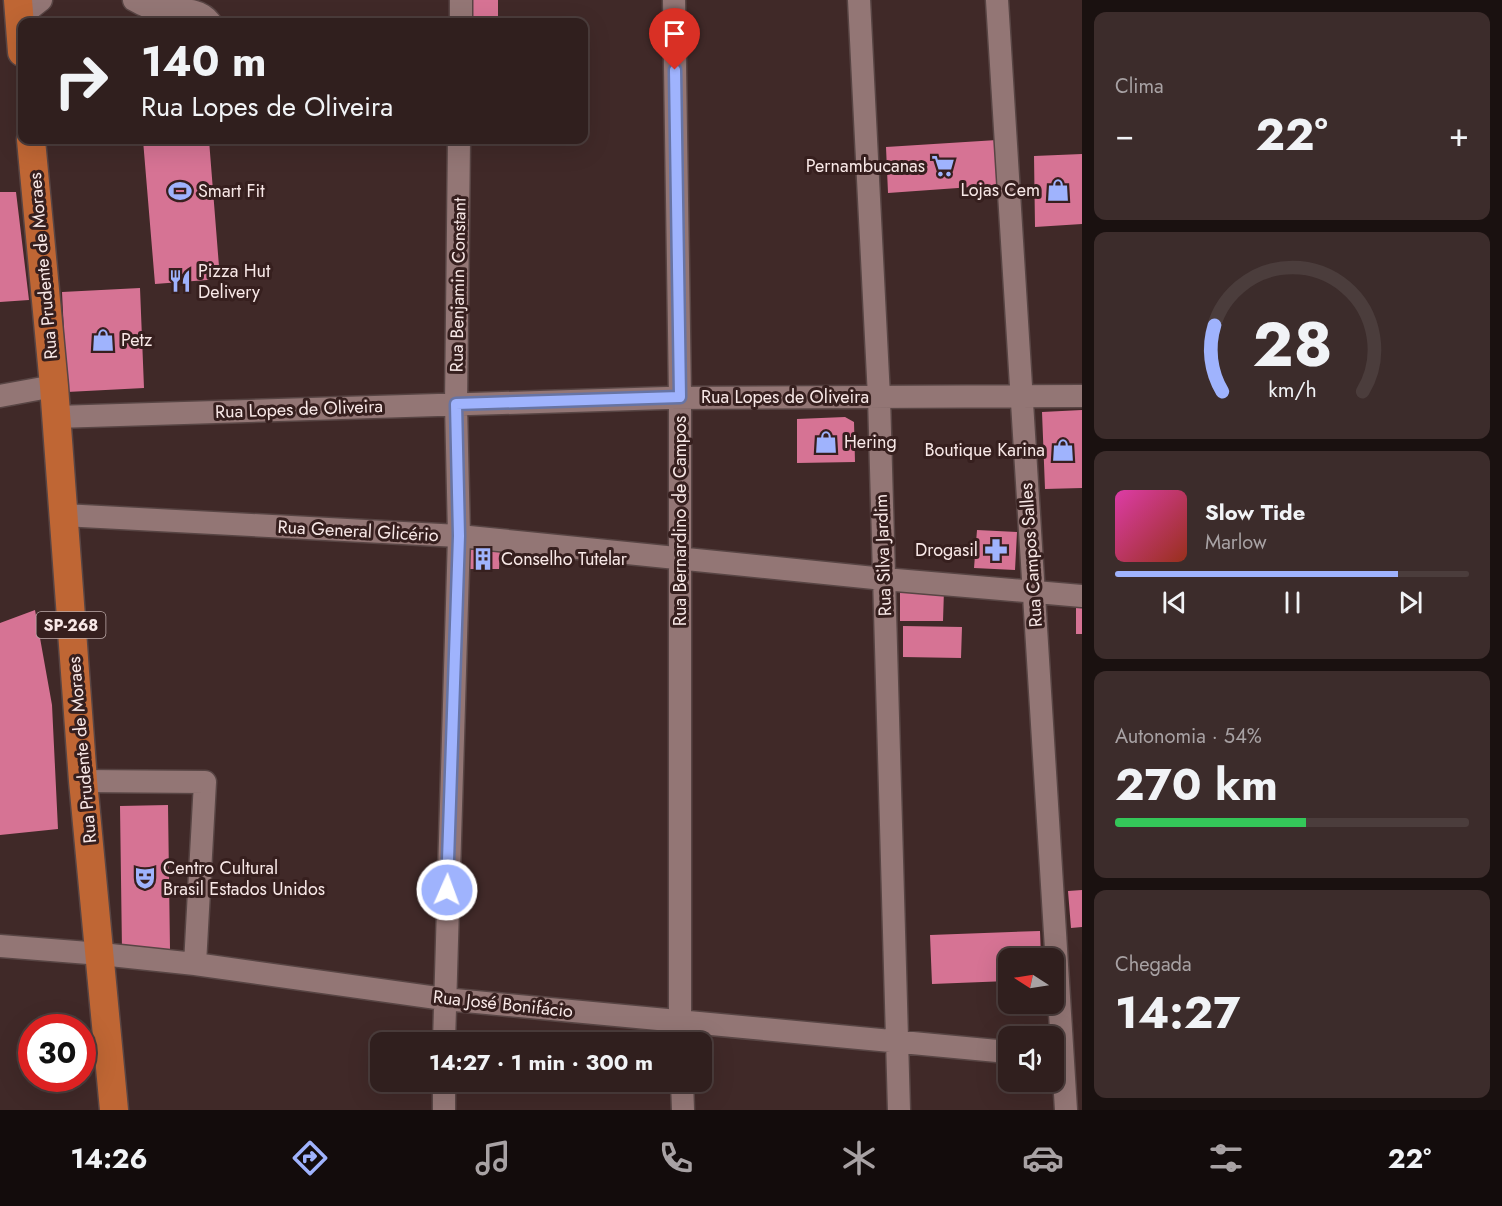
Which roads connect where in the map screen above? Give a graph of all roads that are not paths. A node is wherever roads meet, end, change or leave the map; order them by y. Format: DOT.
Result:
graph roads {
  1 [pos="18,0"];
  2 [pos="41,0"];
  3 [pos="134,0"];
  4 [pos="461,0"];
  5 [pos="674,0"];
  6 [pos="859,0"];
  7 [pos="997,0"];
  8 [pos="20,18"];
  9 [pos="25,18"];
  10 [pos="205,18"];
  11 [pos="461,18"];
  12 [pos="31,144"];
  13 [pos="459,144"];
  14 [pos="54,386"];
  15 [pos="0,396"];
  16 [pos="1082,396"];
  17 [pos="680,397"];
  18 [pos="879,397"];
  19 [pos="1022,397"];
  20 [pos="456,404"];
  21 [pos="56,417"];
  22 [pos="63,515"];
  23 [pos="459,536"];
  24 [pos="681,557"];
  25 [pos="884,579"];
  26 [pos="1034,593"];
  27 [pos="1082,596"];
  28 [pos="84,781"];
  29 [pos="0,946"];
  30 [pos="100,954"];
  31 [pos="195,964"];
  32 [pos="444,999"];
  33 [pos="444,1032"];
  34 [pos="680,1032"];
  35 [pos="712,1034"];
  36 [pos="897,1043"];
  37 [pos="998,1051"];
  38 [pos="1066,1056"];
  39 [pos="444,1092"];
  40 [pos="682,1092"];
  41 [pos="114,1110"];
  42 [pos="444,1110"];
  43 [pos="683,1110"];
  44 [pos="899,1110"];
  45 [pos="1066,1110"];
  1 -- 8 [label="main road"];
  2 -- 9 [label="street"];
  3 -- 10 [label="street"];
  4 -- 11 [label="street"];
  5 -- 17 [label="street, Rua Bernardino de Campos"];
  6 -- 18 [label="street, Rua Silva Jardim"];
  7 -- 19 [label="street, Rua Campos Salles"];
  12 -- 14 [label="main road, Rua Prudente de Moraes / SP-268"];
  13 -- 20 [label="street, Rua Benjamin Constant"];
  14 -- 15 [label="street"];
  14 -- 21 [label="main road, Rua Prudente de Moraes / SP-268"];
  16 -- 19 [label="street, Rua Lopes de Oliveira"];
  17 -- 18 [label="street, Rua Lopes de Oliveira"];
  17 -- 20 [label="street, Rua Lopes de Oliveira"];
  17 -- 24 [label="street, Rua Bernardino de Campos"];
  18 -- 19 [label="street, Rua Lopes de Oliveira"];
  18 -- 25 [label="street, Rua Silva Jardim"];
  19 -- 26 [label="street, Rua Campos Salles"];
  20 -- 21 [label="street, Rua Lopes de Oliveira"];
  20 -- 23 [label="street, Rua Benjamin Constant"];
  21 -- 22 [label="main road, Rua Prudente de Moraes / SP-268"];
  22 -- 23 [label="street, Rua General Glicério"];
  22 -- 28 [label="main road, Rua Prudente de Moraes / SP-268"];
  23 -- 24 [label="street, Rua General Glicério"];
  23 -- 32 [label="street, Rua Benjamin Constant"];
  24 -- 25 [label="street, Rua General Glicério"];
  24 -- 34 [label="street, Rua Bernardino de Campos"];
  25 -- 26 [label="street, Rua General Glicério"];
  25 -- 36 [label="street, Rua Silva Jardim"];
  26 -- 27 [label="street, Rua General Glicério"];
  26 -- 38 [label="street, Rua Campos Salles"];
  28 -- 30 [label="main road, Rua Prudente de Moraes / SP-268"];
  28 -- 31 [label="street"];
  29 -- 30 [label="street, Rua José Bonifácio"];
  30 -- 31 [label="street, Rua José Bonifácio"];
  30 -- 41 [label="main road, Rua Prudente de Moraes / SP-268"];
  31 -- 32 [label="street, Rua José Bonifácio"];
  32 -- 33 [label="street, Rua Benjamin Constant"];
  32 -- 34 [label="street, Rua José Bonifácio"];
  35 -- 36 [label="street, Rua José Bonifácio"];
  36 -- 37 [label="street, Rua José Bonifácio"];
  36 -- 44 [label="street, Rua Silva Jardim"];
  38 -- 45 [label="street, Rua Campos Salles"];
  39 -- 42 [label="street"];
  40 -- 43 [label="street"];
}
